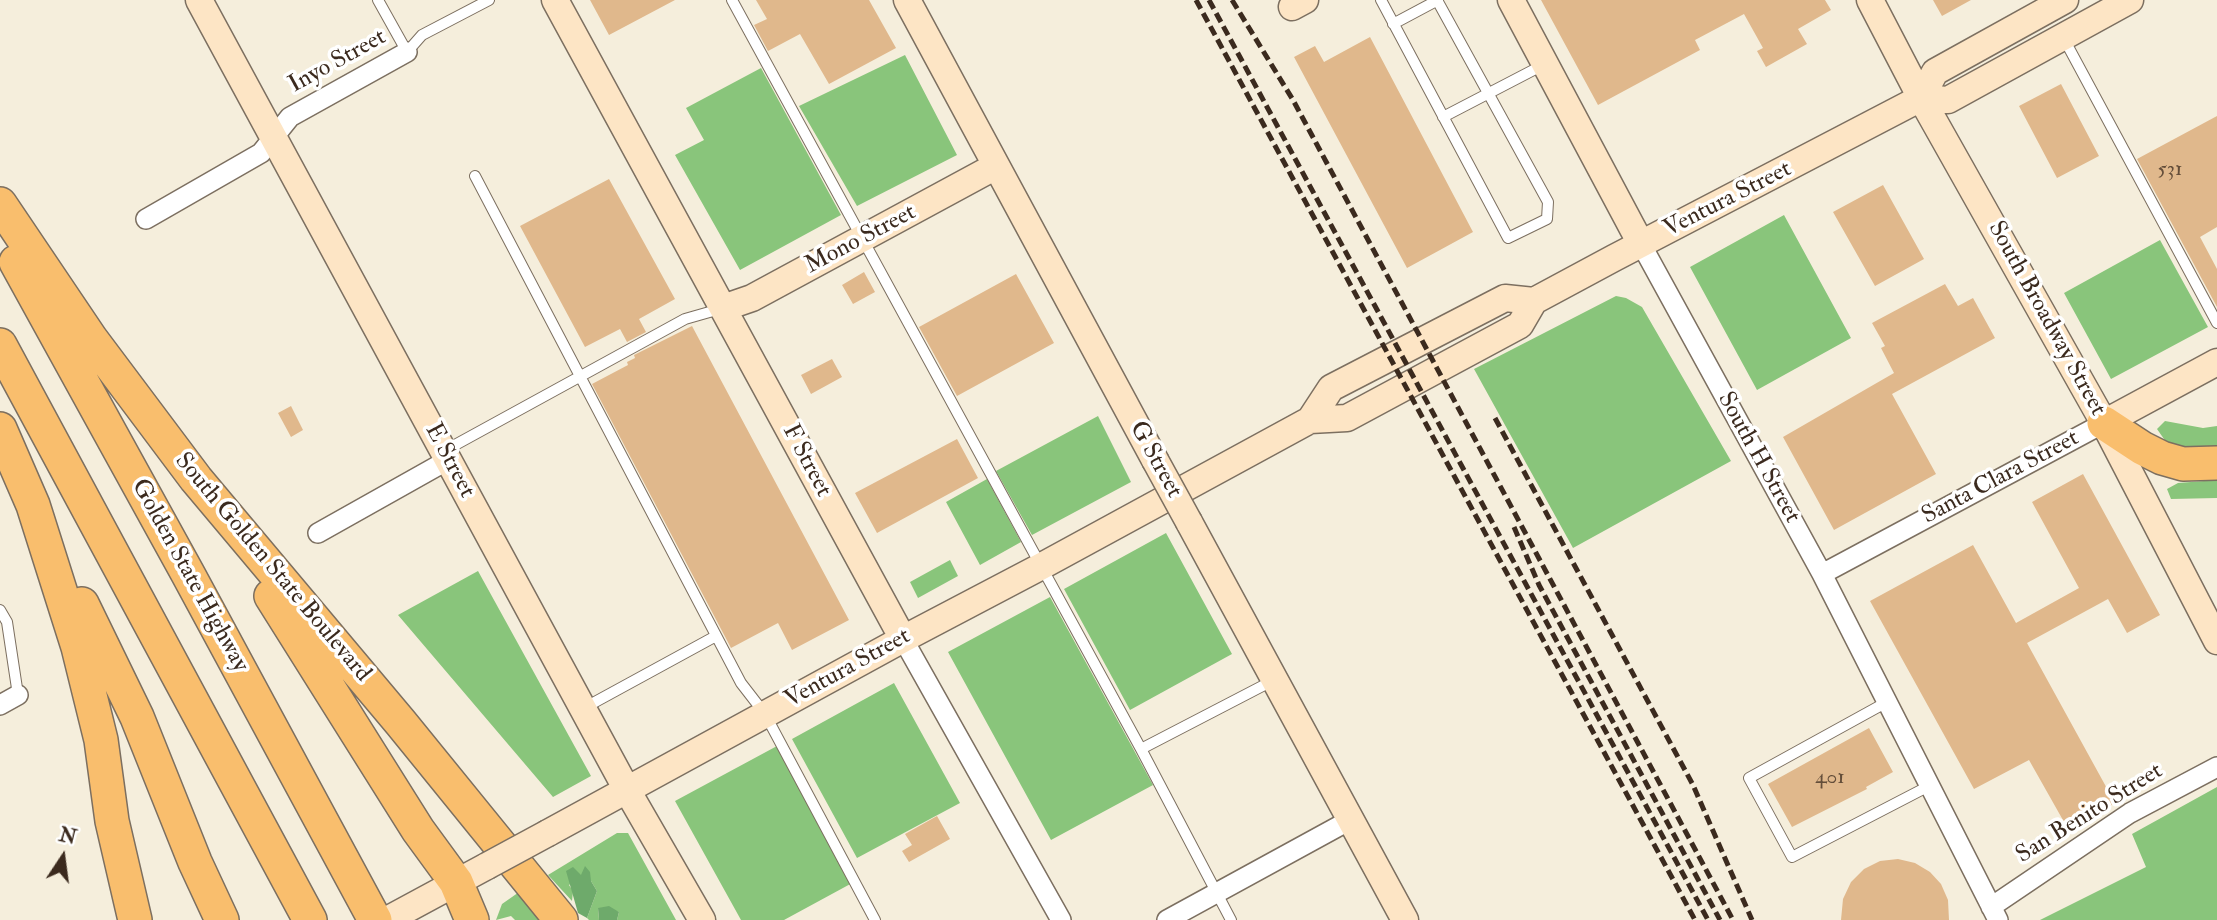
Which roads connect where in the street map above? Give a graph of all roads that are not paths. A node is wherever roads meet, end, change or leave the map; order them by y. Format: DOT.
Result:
graph roads {
  1 [pos="199,0"];
  2 [pos="378,0"];
  3 [pos="489,0"];
  4 [pos="555,0"];
  5 [pos="732,0"];
  6 [pos="907,0"];
  7 [pos="1381,0"];
  8 [pos="1438,0"];
  9 [pos="1511,0"];
  10 [pos="1870,0"];
  11 [pos="2130,0"];
  12 [pos="2051,3"];
  13 [pos="1393,24"];
  14 [pos="2063,37"];
  15 [pos="407,52"];
  16 [pos="1545,64"];
  17 [pos="1488,94"];
  18 [pos="1921,98"];
  19 [pos="1443,117"];
  20 [pos="273,137"];
  21 [pos="996,166"];
  22 [pos="475,177"];
  23 [pos="0,204"];
  24 [pos="146,219"];
  25 [pos="0,234"];
  26 [pos="862,240"];
  27 [pos="1641,244"];
  28 [pos="723,308"];
  29 [pos="2217,323"];
  30 [pos="0,345"];
  31 [pos="2217,362"];
  32 [pos="579,377"];
  33 [pos="2104,422"];
  34 [pos="0,429"];
  35 [pos="446,456"];
  36 [pos="2217,463"];
  37 [pos="196,479"];
  38 [pos="33,505"];
  39 [pos="318,533"];
  40 [pos="1040,567"];
  41 [pos="1822,574"];
  42 [pos="0,610"];
  43 [pos="716,636"];
  44 [pos="903,639"];
  45 [pos="2217,641"];
  46 [pos="1275,680"];
  47 [pos="18,695"];
  48 [pos="1887,702"];
  49 [pos="0,705"];
  50 [pos="583,708"];
  51 [pos="765,714"];
  52 [pos="1141,749"];
  53 [pos="2217,767"];
  54 [pos="1929,786"];
  55 [pos="627,790"];
  56 [pos="1350,820"];
  57 [pos="456,882"];
  58 [pos="1217,893"];
  59 [pos="1994,913"];
  60 [pos="135,920"];
  61 [pos="222,920"];
  62 [pos="310,920"];
  63 [pos="375,920"];
  64 [pos="387,920"];
  65 [pos="472,920"];
  66 [pos="561,920"];
  67 [pos="702,920"];
  68 [pos="875,920"];
  69 [pos="1061,920"];
  70 [pos="1167,920"];
  71 [pos="1231,920"];
  72 [pos="1405,920"];
  1 -- 20 [label="street, E Street"];
  2 -- 15 [label="lane"];
  3 -- 15 [label="lane, Inyo Street"];
  4 -- 28 [label="street, F Street"];
  5 -- 26 [label="lane"];
  6 -- 21 [label="street, G Street"];
  7 -- 13 [label="lane"];
  8 -- 13 [label="lane"];
  8 -- 17 [label="lane"];
  9 -- 16 [label="street, South H Street"];
  10 -- 18 [label="street, South Broadway Street"];
  11 -- 14 [label="street, Ventura Street"];
  12 -- 18 [label="street, Ventura Street"];
  13 -- 19 [label="lane"];
  14 -- 18 [label="street, Ventura Street"];
  14 -- 29 [label="lane"];
  15 -- 20 [label="street, Inyo Street"];
  16 -- 17 [label="lane"];
  16 -- 27 [label="street, South H Street"];
  17 -- 19 [label="lane"];
  17 -- 19 [label="lane"];
  18 -- 27 [label="street, Ventura Street"];
  18 -- 33 [label="street, South Broadway Street"];
  20 -- 24 [label="street, Inyo Street"];
  20 -- 35 [label="street, E Street"];
  21 -- 26 [label="street, Mono Street"];
  21 -- 46 [label="street, G Street, bridge"];
  22 -- 32 [label="lane"];
  23 -- 37 [label="highway, South Golden State Boulevard"];
  25 -- 63 [label="highway, Golden State Highway"];
  26 -- 28 [label="street, Mono Street"];
  26 -- 40 [label="lane"];
  27 -- 40 [label="street, Ventura Street"];
  27 -- 41 [label="street, South H Street"];
  28 -- 32 [label="lane"];
  28 -- 44 [label="street, F Street"];
  30 -- 62 [label="highway"];
  31 -- 33 [label="street, Santa Clara Street"];
  32 -- 35 [label="lane"];
  32 -- 43 [label="lane"];
  33 -- 36 [label="highway"];
  33 -- 41 [label="street, Santa Clara Street"];
  33 -- 45 [label="street, South Broadway Street"];
  34 -- 38 [label="highway"];
  35 -- 39 [label="street"];
  35 -- 50 [label="street, E Street"];
  37 -- 57 [label="highway"];
  37 -- 66 [label="highway, South Golden State Boulevard"];
  38 -- 60 [label="highway"];
  38 -- 61 [label="highway"];
  40 -- 44 [label="street, Ventura Street"];
  40 -- 52 [label="lane"];
  41 -- 48 [label="street, South H Street"];
  42 -- 47 [label="lane"];
  43 -- 50 [label="lane"];
  43 -- 51 [label="lane"];
  44 -- 51 [label="street, Ventura Street"];
  44 -- 69 [label="street, F Street"];
  46 -- 52 [label="lane"];
  46 -- 56 [label="street, G Street"];
  47 -- 49 [label="street"];
  48 -- 54 [label="street, South H Street"];
  48 -- 54 [label="lane"];
  50 -- 55 [label="street, E Street"];
  51 -- 55 [label="street, Ventura Street"];
  51 -- 68 [label="lane"];
  52 -- 58 [label="lane"];
  53 -- 59 [label="street, San Benito Street"];
  54 -- 59 [label="street, South H Street"];
  55 -- 57 [label="street, Ventura Street, bridge"];
  55 -- 67 [label="street, E Street"];
  56 -- 58 [label="street"];
  56 -- 72 [label="street, G Street"];
  57 -- 64 [label="street, Ventura Street"];
  57 -- 65 [label="highway"];
  58 -- 70 [label="street"];
  58 -- 71 [label="lane"];
}
